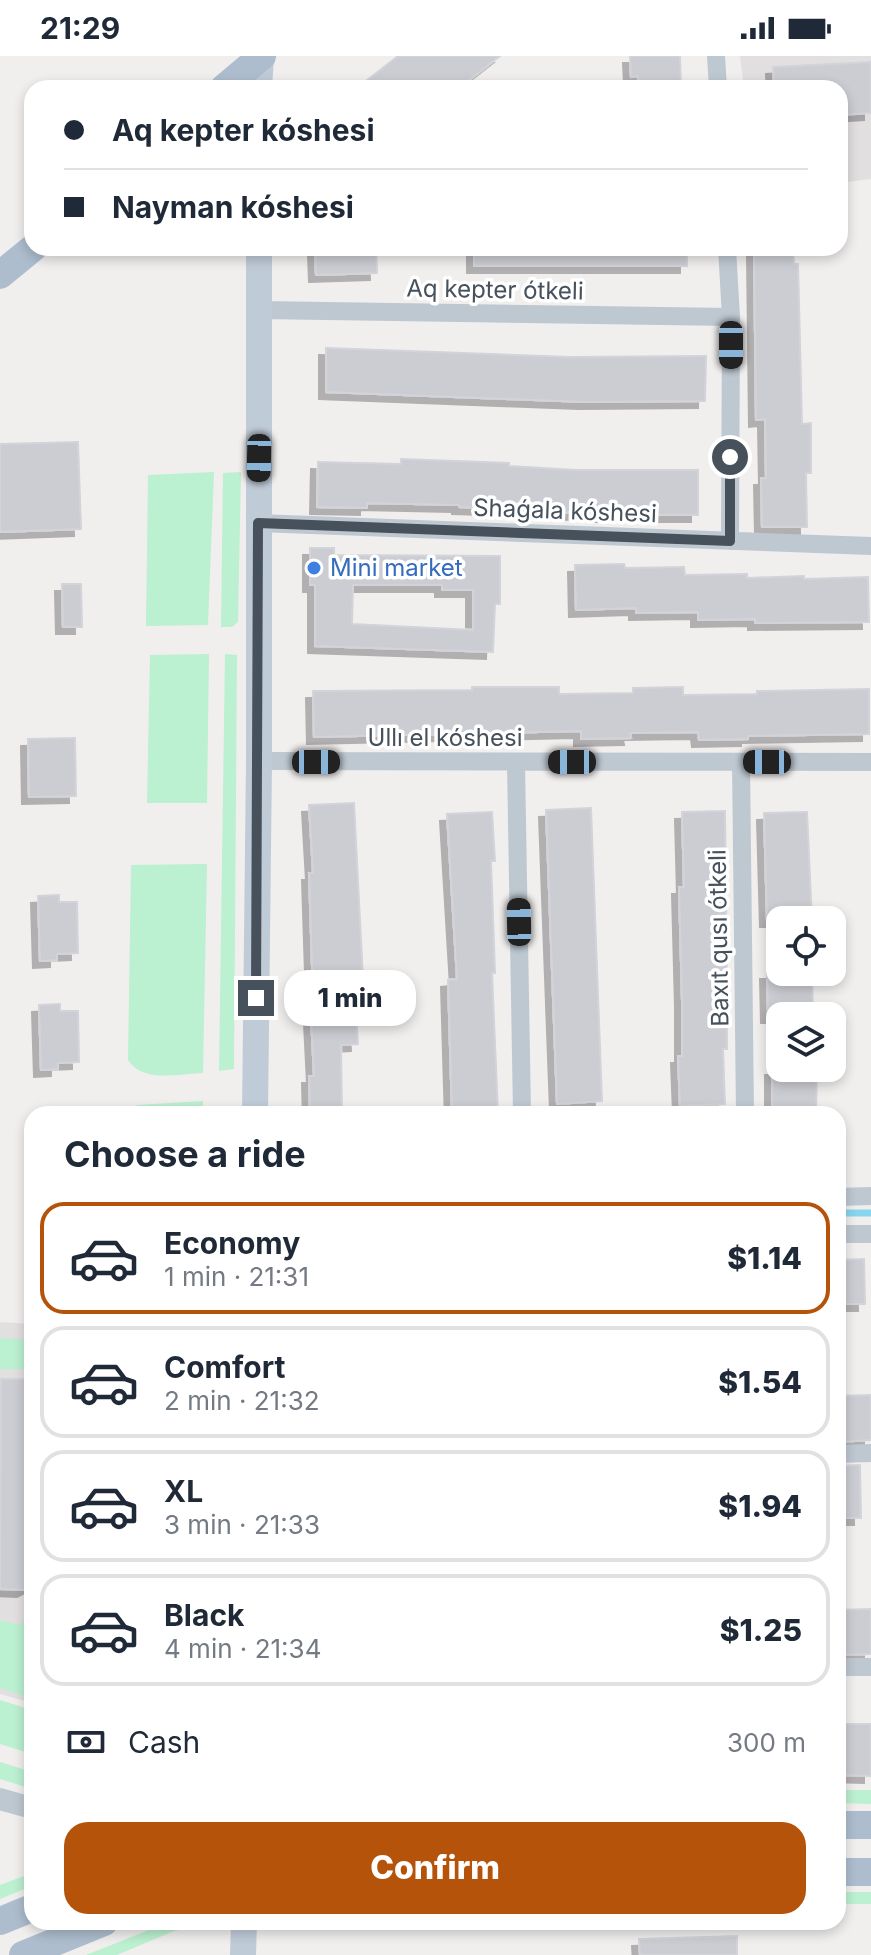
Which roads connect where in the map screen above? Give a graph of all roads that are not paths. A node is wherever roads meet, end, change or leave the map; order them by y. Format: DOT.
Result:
graph roads {
  1 [pos="261,56"];
  2 [pos="716,56"];
  3 [pos="233,80"];
  4 [pos="260,80"];
  5 [pos="718,80"];
  6 [pos="24,255"];
  7 [pos="259,256"];
  8 [pos="727,256"];
  9 [pos="0,275"];
  10 [pos="259,310"];
  11 [pos="731,317"];
  12 [pos="258,523"];
  13 [pos="730,541"];
  14 [pos="871,546"];
  15 [pos="259,761"];
  16 [pos="741,762"];
  17 [pos="871,762"];
  18 [pos="516,763"];
  19 [pos="255,1106"];
  20 [pos="522,1106"];
  21 [pos="745,1106"];
  22 [pos="871,1196"];
  23 [pos="846,1197"];
  24 [pos="846,1234"];
  25 [pos="871,1234"];
  26 [pos="871,1453"];
  27 [pos="846,1454"];
  28 [pos="846,1667"];
  29 [pos="871,1667"];
  30 [pos="0,1799"];
  31 [pos="24,1806"];
  32 [pos="846,1825"];
  33 [pos="871,1825"];
  34 [pos="846,1872"];
  35 [pos="871,1872"];
  36 [pos="24,1911"];
  37 [pos="0,1921"];
  38 [pos="84,1930"];
  39 [pos="244,1930"];
  40 [pos="23,1955"];
  41 [pos="243,1955"];
  1 -- 3 [label="main road"];
  1 -- 4 [label="main road"];
  2 -- 5 [label="street"];
  6 -- 9 [label="main road"];
  7 -- 10 [label="main road"];
  8 -- 11 [label="street"];
  10 -- 11 [label="street, Aq kepter ótkeli"];
  10 -- 12 [label="main road"];
  11 -- 13 [label="street"];
  12 -- 13 [label="street, Shaǵala kóshesi"];
  12 -- 15 [label="main road"];
  13 -- 14 [label="street, Shaǵala kóshesi"];
  15 -- 18 [label="street, Ullı el kóshesi"];
  15 -- 19 [label="main road"];
  16 -- 17 [label="street, Ullı el kóshesi"];
  16 -- 18 [label="street, Ullı el kóshesi"];
  16 -- 21 [label="street, Baxıt qusı ótkeli"];
  18 -- 20 [label="street"];
  22 -- 23 [label="street"];
  24 -- 25 [label="street"];
  26 -- 27 [label="street"];
  28 -- 29 [label="street"];
  30 -- 31 [label="street"];
  32 -- 33 [label="main road"];
  34 -- 35 [label="main road"];
  36 -- 37 [label="main road"];
  38 -- 40 [label="main road"];
  39 -- 41 [label="main road"];
}
